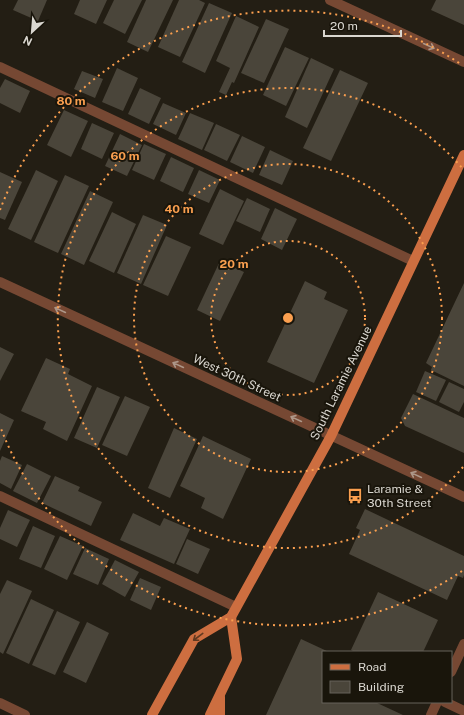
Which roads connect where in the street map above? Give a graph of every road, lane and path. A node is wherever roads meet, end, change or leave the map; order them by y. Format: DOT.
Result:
graph roads {
  1 [pos="330,0"];
  2 [pos="464,62"];
  3 [pos="0,67"];
  4 [pos="464,155"];
  5 [pos="414,262"];
  6 [pos="0,282"];
  7 [pos="331,436"];
  8 [pos="0,496"];
  9 [pos="464,497"];
  10 [pos="236,607"];
  11 [pos="231,617"];
  12 [pos="464,644"];
  13 [pos="452,670"];
  14 [pos="220,696"];
  15 [pos="437,703"];
  16 [pos="446,703"];
  17 [pos="0,704"];
  18 [pos="464,711"];
  19 [pos="25,715"];
  20 [pos="152,715"];
  21 [pos="210,715"];
  22 [pos="220,715"];
  23 [pos="431,715"];
  1 -- 2 [label="street, one-way"];
  3 -- 5 [label="street"];
  4 -- 5 [label="main road, South Laramie Avenue"];
  5 -- 7 [label="main road, South Laramie Avenue"];
  7 -- 6 [label="street, West 30th Street, one-way"];
  9 -- 7 [label="street, West 30th Street, one-way"];
  7 -- 10 [label="main road, South Laramie Avenue"];
  8 -- 10 [label="street"];
  10 -- 11 [label="main road, South Laramie Avenue"];
  11 -- 14 [label="main road"];
  11 -- 20 [label="main road, one-way"];
  12 -- 13 [label="street"];
  14 -- 21 [label="main road"];
  14 -- 22 [label="main road"];
  15 -- 23 [label="street"];
  16 -- 18 [label="street"];
  17 -- 19 [label="street"];
}
